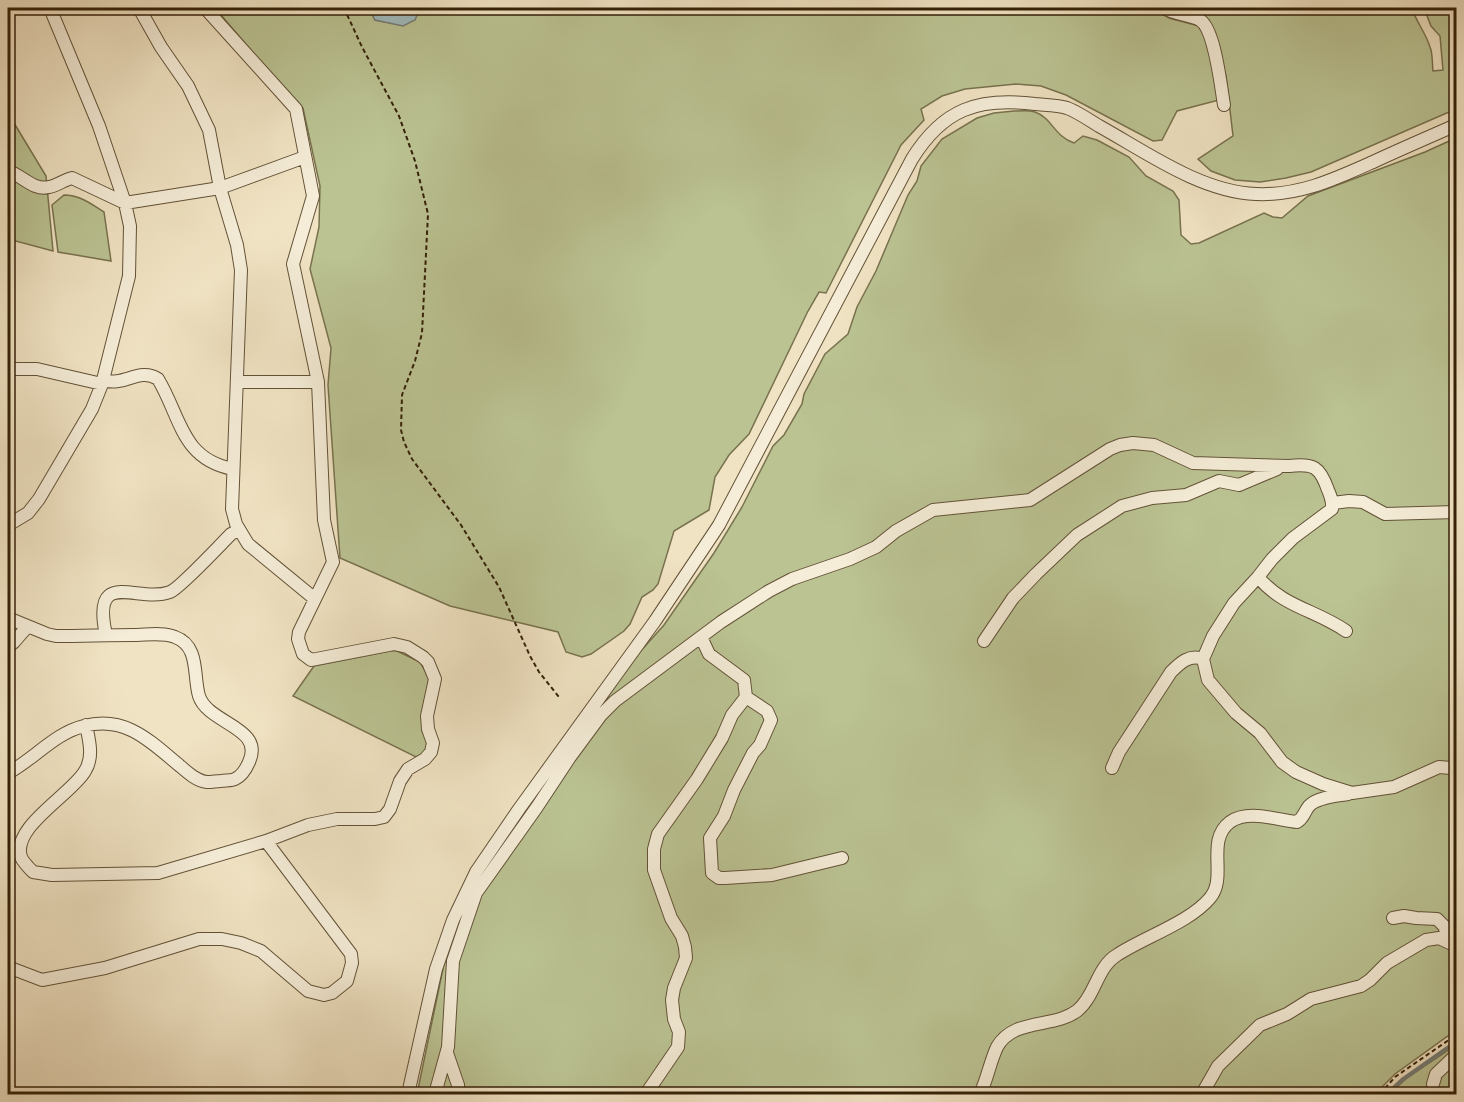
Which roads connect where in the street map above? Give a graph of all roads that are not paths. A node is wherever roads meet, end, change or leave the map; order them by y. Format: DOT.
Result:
graph roads {
  1 [pos="50,8"];
  2 [pos="139,8"];
  3 [pos="205,8"];
  4 [pos="1164,8"];
  5 [pos="1224,105"];
  6 [pos="1456,125"];
  7 [pos="305,157"];
  8 [pos="8,171"];
  9 [pos="220,188"];
  10 [pos="124,203"];
  11 [pos="8,366"];
  12 [pos="103,382"];
  13 [pos="237,382"];
  14 [pos="318,382"];
  15 [pos="1289,466"];
  16 [pos="233,469"];
  17 [pos="1333,503"];
  18 [pos="1456,512"];
  19 [pos="8,525"];
  20 [pos="239,530"];
  21 [pos="1258,577"];
  22 [pos="315,599"];
  23 [pos="8,618"];
  24 [pos="27,627"];
  25 [pos="1346,631"];
  26 [pos="106,635"];
  27 [pos="701,637"];
  28 [pos="984,640"];
  29 [pos="8,647"];
  30 [pos="1203,658"];
  31 [pos="746,697"];
  32 [pos="86,725"];
  33 [pos="1112,768"];
  34 [pos="1456,771"];
  35 [pos="8,773"];
  36 [pos="1352,793"];
  37 [pos="266,841"];
  38 [pos="842,858"];
  39 [pos="1394,918"];
  40 [pos="1453,944"];
  41 [pos="8,967"];
  42 [pos="447,1053"];
  43 [pos="1456,1055"];
  44 [pos="1433,1084"];
  45 [pos="408,1095"];
  46 [pos="435,1095"];
  47 [pos="458,1095"];
  48 [pos="646,1095"];
  49 [pos="980,1095"];
  50 [pos="1202,1095"];
  1 -- 10 [label="street"];
  2 -- 9 [label="street"];
  3 -- 7 [label="street"];
  4 -- 5 [label="street"];
  6 -- 45 [label="street"];
  7 -- 9 [label="street"];
  7 -- 14 [label="street"];
  8 -- 10 [label="street"];
  9 -- 10 [label="street"];
  9 -- 13 [label="street"];
  10 -- 12 [label="street"];
  11 -- 12 [label="street"];
  12 -- 16 [label="street"];
  12 -- 19 [label="street"];
  13 -- 14 [label="street"];
  13 -- 16 [label="street"];
  14 -- 22 [label="street"];
  15 -- 17 [label="street"];
  15 -- 27 [label="street"];
  15 -- 28 [label="street"];
  16 -- 20 [label="street"];
  17 -- 18 [label="street"];
  17 -- 21 [label="street"];
  20 -- 22 [label="street"];
  20 -- 26 [label="street"];
  21 -- 25 [label="street"];
  21 -- 30 [label="street"];
  22 -- 37 [label="street"];
  23 -- 24 [label="street"];
  24 -- 26 [label="street"];
  24 -- 29 [label="street"];
  26 -- 32 [label="street"];
  27 -- 31 [label="street"];
  27 -- 42 [label="street"];
  30 -- 33 [label="street"];
  30 -- 36 [label="street"];
  31 -- 38 [label="street"];
  31 -- 48 [label="street"];
  32 -- 35 [label="street"];
  32 -- 37 [label="street"];
  34 -- 36 [label="street"];
  36 -- 49 [label="street"];
  37 -- 41 [label="street"];
  39 -- 40 [label="street"];
  40 -- 50 [label="street"];
  42 -- 46 [label="street"];
  42 -- 47 [label="street"];
  43 -- 44 [label="street"];
}
